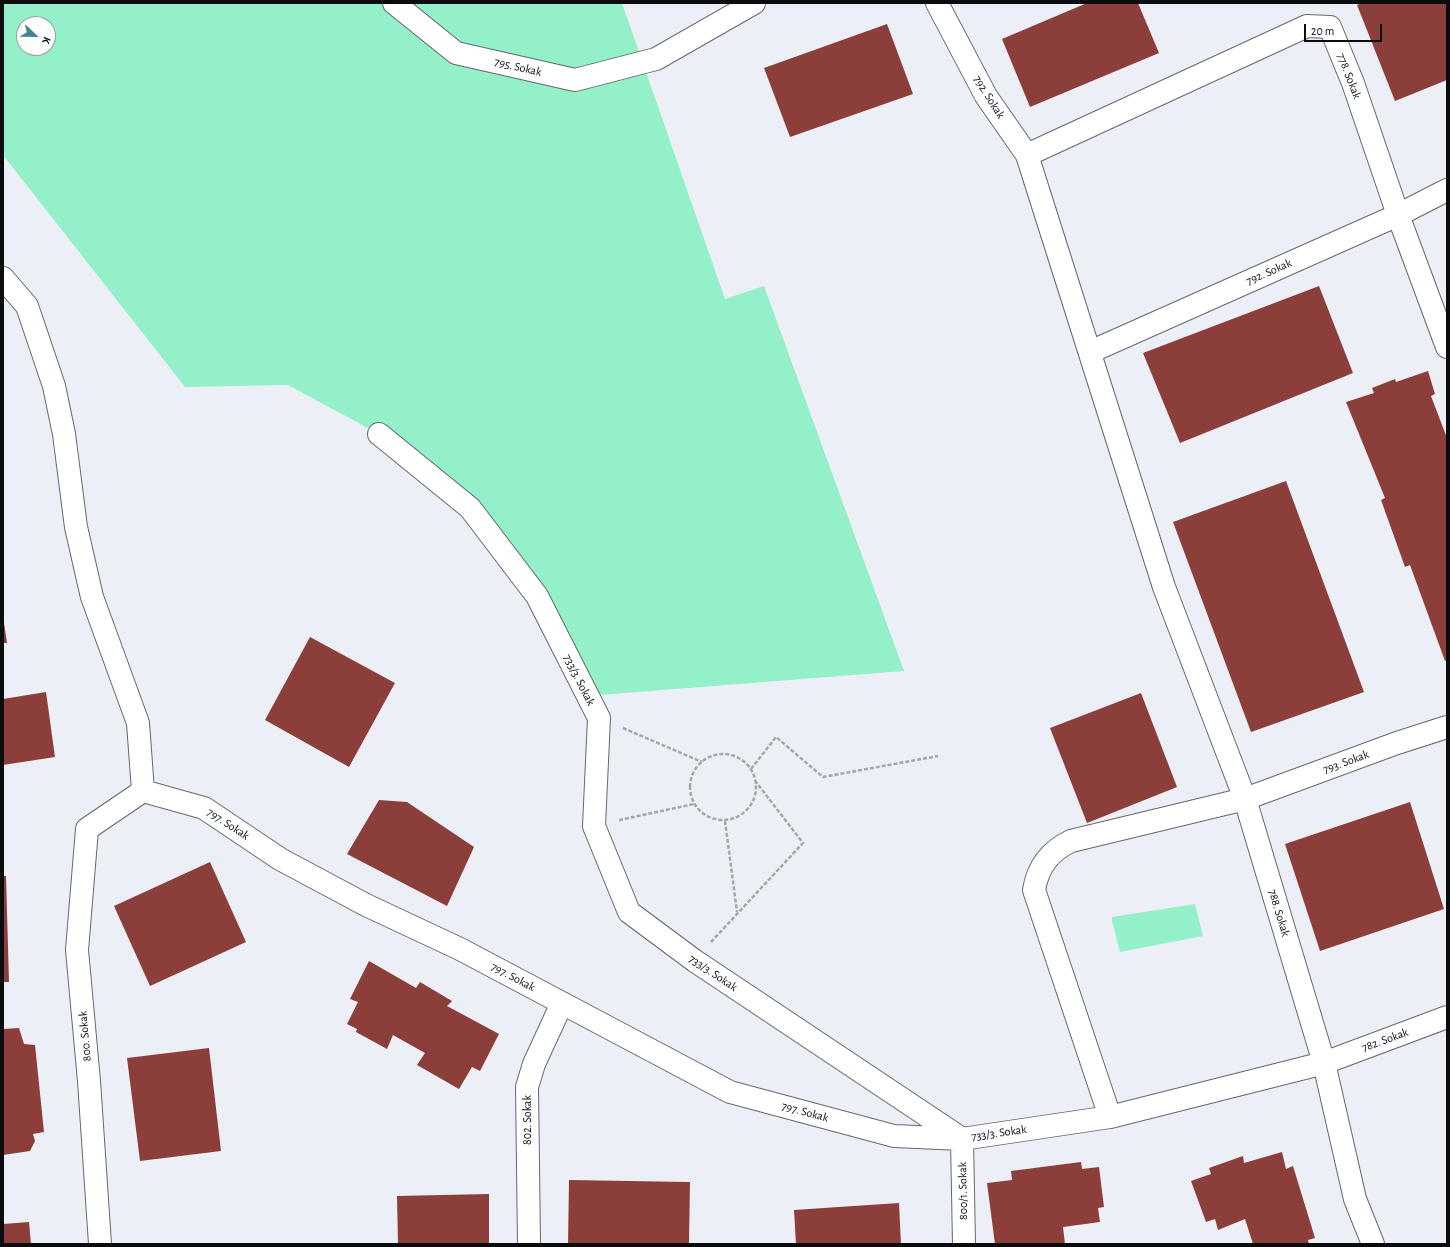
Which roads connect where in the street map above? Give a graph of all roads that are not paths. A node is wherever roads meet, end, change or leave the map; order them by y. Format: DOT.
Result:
graph roads {
  1 [pos="394,3"];
  2 [pos="754,3"];
  3 [pos="937,3"];
  4 [pos="1027,155"];
  5 [pos="1447,190"];
  6 [pos="1398,215"];
  7 [pos="3,278"];
  8 [pos="1447,347"];
  9 [pos="1090,352"];
  10 [pos="379,434"];
  11 [pos="1164,587"];
  12 [pos="1447,727"];
  13 [pos="143,791"];
  14 [pos="1245,799"];
  15 [pos="562,1003"];
  16 [pos="1447,1017"];
  17 [pos="1324,1063"];
  18 [pos="1110,1117"];
  19 [pos="962,1139"];
  20 [pos="100,1244"];
  21 [pos="529,1244"];
  22 [pos="964,1244"];
  23 [pos="1374,1244"];
  1 -- 2 [label="street, 795. Sokak"];
  3 -- 4 [label="street, 792. Sokak"];
  4 -- 6 [label="street, 778. Sokak"];
  4 -- 9 [label="street, 792. Sokak"];
  5 -- 6 [label="street, 792. Sokak"];
  6 -- 8 [label="street, 778. Sokak"];
  6 -- 9 [label="street, 792. Sokak"];
  7 -- 13 [label="street"];
  9 -- 11 [label="street, 792. Sokak"];
  10 -- 19 [label="street, 733/3. Sokak"];
  11 -- 14 [label="street, 788. Sokak"];
  12 -- 14 [label="street, 793. Sokak"];
  13 -- 15 [label="street, 797. Sokak"];
  13 -- 20 [label="street, 800. Sokak"];
  14 -- 17 [label="street, 788. Sokak"];
  14 -- 18 [label="street, 793. Sokak"];
  15 -- 19 [label="street, 797. Sokak"];
  15 -- 21 [label="street, 802. Sokak"];
  16 -- 17 [label="street, 782. Sokak"];
  17 -- 18 [label="street, 733/3. Sokak"];
  17 -- 23 [label="street, 788. Sokak"];
  18 -- 19 [label="street, 733/3. Sokak"];
  19 -- 22 [label="street, 800/1. Sokak"];
}
